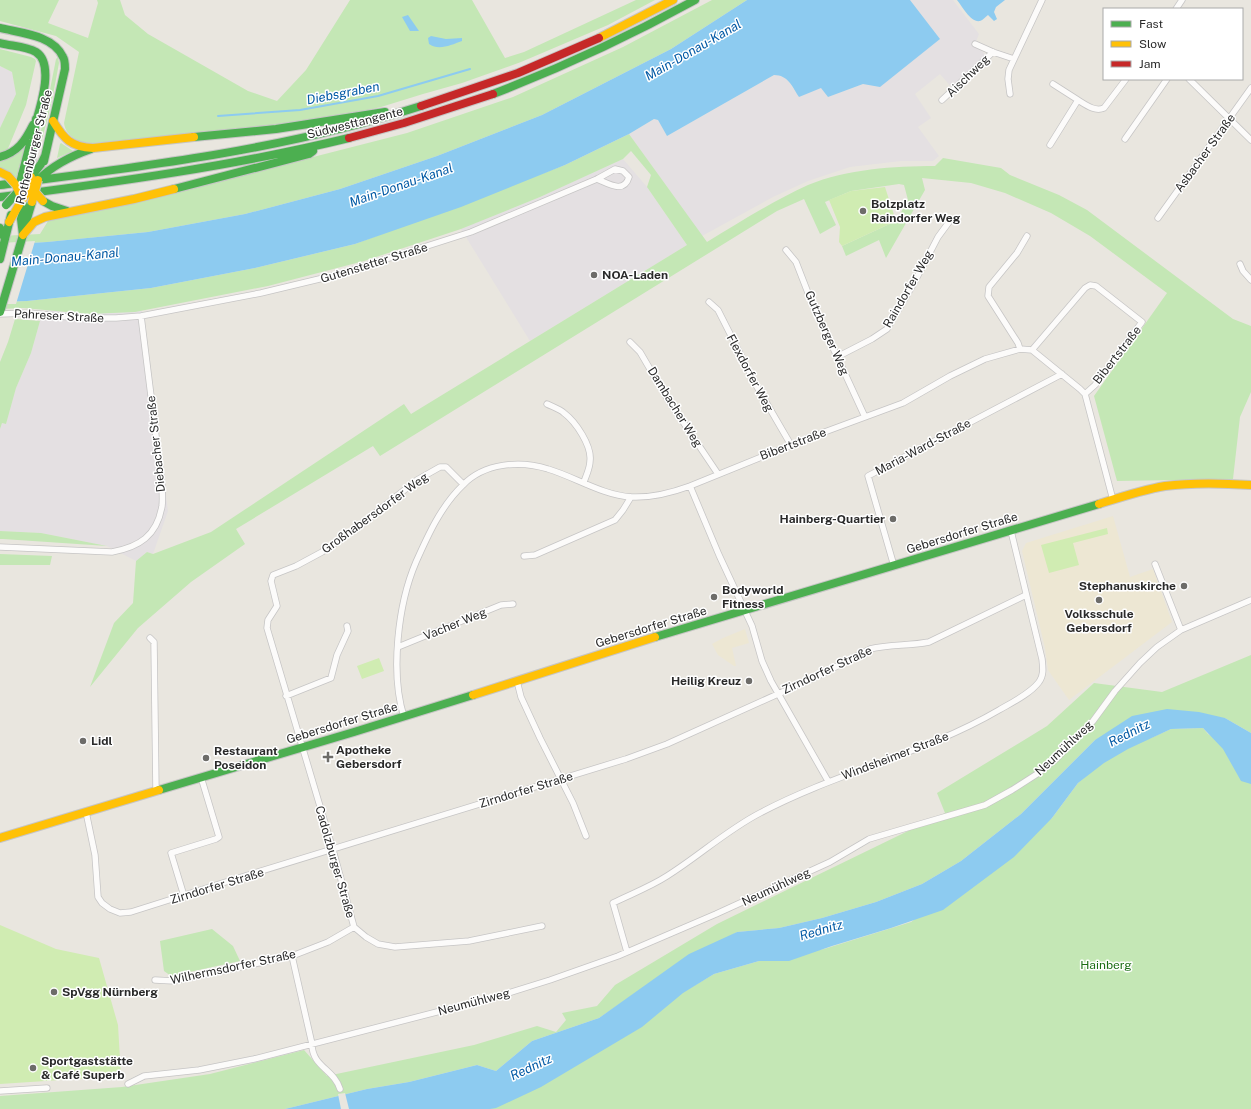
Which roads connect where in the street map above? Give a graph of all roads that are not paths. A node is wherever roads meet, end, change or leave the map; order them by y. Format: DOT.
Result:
graph roads {
  1 [pos="673,0"];
  2 [pos="695,0"];
  3 [pos="1042,0"];
  4 [pos="0,28"];
  5 [pos="0,43"];
  6 [pos="975,44"];
  7 [pos="993,52"];
  8 [pos="1014,59"];
  9 [pos="1125,80"];
  10 [pos="1166,80"];
  11 [pos="1190,80"];
  12 [pos="1053,84"];
  13 [pos="1251,88"];
  14 [pos="1010,94"];
  15 [pos="942,100"];
  16 [pos="1078,100"];
  17 [pos="408,110"];
  18 [pos="36,119"];
  19 [pos="1230,119"];
  20 [pos="54,121"];
  21 [pos="1126,139"];
  22 [pos="1251,140"];
  23 [pos="325,144"];
  24 [pos="1050,145"];
  25 [pos="92,148"];
  26 [pos="0,157"];
  27 [pos="0,172"];
  28 [pos="35,175"];
  29 [pos="597,179"];
  30 [pos="0,185"];
  31 [pos="34,189"];
  32 [pos="18,191"];
  33 [pos="0,197"];
  34 [pos="14,204"];
  35 [pos="75,211"];
  36 [pos="1158,218"];
  37 [pos="949,222"];
  38 [pos="4,235"];
  39 [pos="23,235"];
  40 [pos="1027,236"];
  41 [pos="786,250"];
  42 [pos="0,259"];
  43 [pos="1240,264"];
  44 [pos="1251,280"];
  45 [pos="709,302"];
  46 [pos="0,313"];
  47 [pos="141,316"];
  48 [pos="630,342"];
  49 [pos="1020,349"];
  50 [pos="1032,350"];
  51 [pos="837,356"];
  52 [pos="1062,374"];
  53 [pos="1085,394"];
  54 [pos="547,404"];
  55 [pos="865,417"];
  56 [pos="791,445"];
  57 [pos="718,474"];
  58 [pos="584,482"];
  59 [pos="463,484"];
  60 [pos="690,486"];
  61 [pos="1251,486"];
  62 [pos="631,497"];
  63 [pos="1113,500"];
  64 [pos="1011,531"];
  65 [pos="0,547"];
  66 [pos="524,556"];
  67 [pos="1155,564"];
  68 [pos="894,566"];
  69 [pos="1026,595"];
  70 [pos="1251,600"];
  71 [pos="513,604"];
  72 [pos="745,610"];
  73 [pos="347,626"];
  74 [pos="1182,630"];
  75 [pos="150,638"];
  76 [pos="398,647"];
  77 [pos="517,681"];
  78 [pos="778,693"];
  79 [pos="286,696"];
  80 [pos="404,717"];
  81 [pos="302,748"];
  82 [pos="201,777"];
  83 [pos="562,780"];
  84 [pos="828,781"];
  85 [pos="156,791"];
  86 [pos="86,812"];
  87 [pos="586,836"];
  88 [pos="0,838"];
  89 [pos="333,850"];
  90 [pos="184,896"];
  91 [pos="542,926"];
  92 [pos="354,927"];
  93 [pos="627,952"];
  94 [pos="292,956"];
  95 [pos="155,980"];
  96 [pos="312,1044"];
  97 [pos="128,1084"];
  98 [pos="47,1088"];
  99 [pos="340,1089"];
  100 [pos="0,1090"];
  1 -- 17 [label="main road, Südwesttangente"];
  2 -- 23 [label="main road, Südwesttangente"];
  3 -- 8 [label="street"];
  4 -- 20 [label="main road, Rothenburger Straße"];
  5 -- 18 [label="main road, Rothenburger Straße"];
  6 -- 7 [label="street, Aischweg"];
  7 -- 8 [label="street, Aischweg"];
  7 -- 15 [label="street, Aischweg"];
  8 -- 14 [label="street"];
  9 -- 16 [label="street"];
  10 -- 21 [label="street"];
  11 -- 19 [label="street"];
  12 -- 16 [label="street"];
  13 -- 19 [label="street, Asbacher Straße"];
  16 -- 24 [label="street"];
  17 -- 25 [label="main road"];
  17 -- 30 [label="main road, Südwesttangente"];
  18 -- 26 [label="main road"];
  18 -- 28 [label="main road, Rothenburger Straße"];
  19 -- 22 [label="street"];
  19 -- 36 [label="street, Asbacher Straße"];
  20 -- 25 [label="main road"];
  20 -- 28 [label="main road, Rothenburger Straße"];
  23 -- 33 [label="main road, Südwesttangente"];
  23 -- 35 [label="main road"];
  25 -- 28 [label="main road"];
  27 -- 32 [label="main road, bridge"];
  28 -- 31 [label="main road, bridge"];
  28 -- 32 [label="main road, bridge"];
  29 -- 29 [label="street, Gutenstetter Straße"];
  29 -- 47 [label="street, Gutenstetter Straße"];
  31 -- 34 [label="main road, bridge"];
  31 -- 35 [label="main road, bridge"];
  31 -- 39 [label="main road, Rothenburger Straße, bridge"];
  32 -- 34 [label="main road, bridge"];
  32 -- 34 [label="main road, bridge"];
  34 -- 38 [label="main road"];
  34 -- 39 [label="main road"];
  35 -- 39 [label="main road"];
  37 -- 51 [label="street, Raindorfer Weg"];
  38 -- 42 [label="main road"];
  39 -- 46 [label="main road, Rothenburger Straße"];
  40 -- 49 [label="street"];
  41 -- 51 [label="street, Gutzberger Weg"];
  43 -- 44 [label="street"];
  45 -- 56 [label="street, Flexdorfer Weg"];
  46 -- 47 [label="street, Pahreser Straße"];
  47 -- 65 [label="street, Diebacher Straße"];
  48 -- 57 [label="street, Dambacher Weg"];
  49 -- 50 [label="street, Bibertstraße"];
  49 -- 55 [label="street, Bibertstraße"];
  50 -- 52 [label="street, Bibertstraße"];
  50 -- 53 [label="street, Bibertstraße"];
  51 -- 55 [label="street, Gutzberger Weg"];
  52 -- 53 [label="street, Bibertstraße"];
  52 -- 68 [label="street, Maria-Ward-Straße"];
  53 -- 63 [label="street, Bibertstraße"];
  54 -- 58 [label="street"];
  55 -- 56 [label="street, Bibertstraße"];
  56 -- 57 [label="street, Bibertstraße"];
  57 -- 60 [label="street, Bibertstraße"];
  58 -- 59 [label="street, Bibertstraße"];
  58 -- 62 [label="street, Bibertstraße"];
  59 -- 76 [label="street, Bibertstraße"];
  59 -- 79 [label="street, Großhabersdorfer Weg"];
  60 -- 62 [label="street, Bibertstraße"];
  60 -- 72 [label="street"];
  61 -- 63 [label="main road, Gebersdorfer Straße"];
  62 -- 66 [label="street"];
  63 -- 64 [label="main road, Gebersdorfer Straße"];
  64 -- 68 [label="main road, Gebersdorfer Straße"];
  64 -- 69 [label="street, Windsheimer Straße"];
  67 -- 74 [label="street"];
  68 -- 72 [label="main road, Gebersdorfer Straße"];
  69 -- 78 [label="street, Zirndorfer Straße"];
  69 -- 84 [label="street, Windsheimer Straße"];
  70 -- 74 [label="street, Neumühlweg"];
  71 -- 76 [label="street, Vacher Weg"];
  72 -- 77 [label="main road, Gebersdorfer Straße"];
  72 -- 78 [label="street"];
  73 -- 79 [label="street"];
  74 -- 93 [label="street, Neumühlweg"];
  75 -- 85 [label="street"];
  76 -- 80 [label="street, Bibertstraße"];
  77 -- 80 [label="main road, Gebersdorfer Straße"];
  77 -- 83 [label="street"];
  78 -- 83 [label="street, Zirndorfer Straße"];
  78 -- 84 [label="street"];
  79 -- 81 [label="street, Großhabersdorfer Weg"];
  80 -- 81 [label="main road, Gebersdorfer Straße"];
  81 -- 82 [label="main road, Gebersdorfer Straße"];
  81 -- 89 [label="street, Cadolzburger Straße"];
  82 -- 85 [label="main road, Gebersdorfer Straße"];
  82 -- 90 [label="street"];
  83 -- 87 [label="street"];
  83 -- 89 [label="street, Zirndorfer Straße"];
  84 -- 93 [label="street, Windsheimer Straße"];
  85 -- 86 [label="main road, Gebersdorfer Straße"];
  86 -- 88 [label="main road, Gebersdorfer Straße"];
  86 -- 90 [label="street, Zirndorfer Straße"];
  89 -- 90 [label="street, Zirndorfer Straße"];
  89 -- 92 [label="street, Cadolzburger Straße"];
  91 -- 92 [label="street, Cadolzburger Straße"];
  92 -- 94 [label="street, Wilhermsdorfer Straße"];
  93 -- 96 [label="street, Neumühlweg"];
  94 -- 95 [label="street, Wilhermsdorfer Straße"];
  94 -- 96 [label="street"];
  96 -- 97 [label="street, Neumühlweg"];
  96 -- 99 [label="street"];
  98 -- 100 [label="street"];
}
